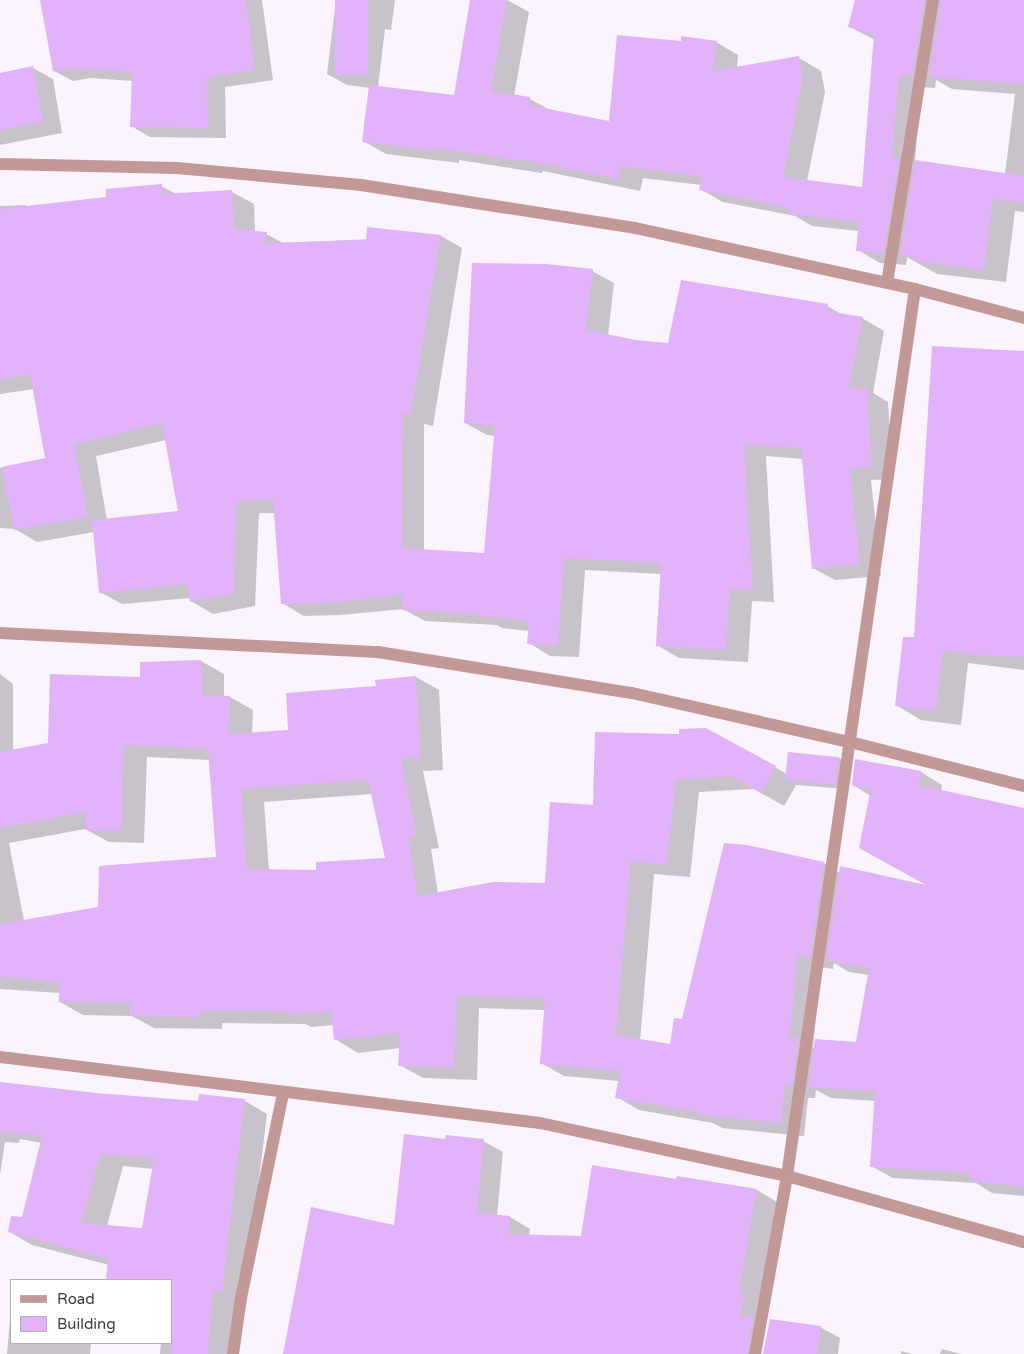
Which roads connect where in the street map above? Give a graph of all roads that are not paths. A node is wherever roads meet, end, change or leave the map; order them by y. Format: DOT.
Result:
graph roads {
  1 [pos="933,0"];
  2 [pos="0,164"];
  3 [pos="887,283"];
  4 [pos="915,289"];
  5 [pos="1024,318"];
  6 [pos="0,632"];
  7 [pos="850,742"];
  8 [pos="1024,786"];
  9 [pos="0,1057"];
  10 [pos="283,1093"];
  11 [pos="787,1176"];
  12 [pos="1024,1242"];
  13 [pos="233,1354"];
  14 [pos="755,1354"];
  1 -- 3 [label="street"];
  2 -- 3 [label="street"];
  3 -- 4 [label="street"];
  4 -- 5 [label="street"];
  4 -- 7 [label="street"];
  6 -- 7 [label="street"];
  7 -- 8 [label="street"];
  7 -- 11 [label="street"];
  9 -- 10 [label="street"];
  10 -- 11 [label="street"];
  10 -- 13 [label="street"];
  11 -- 12 [label="street"];
  11 -- 14 [label="street"];
}
